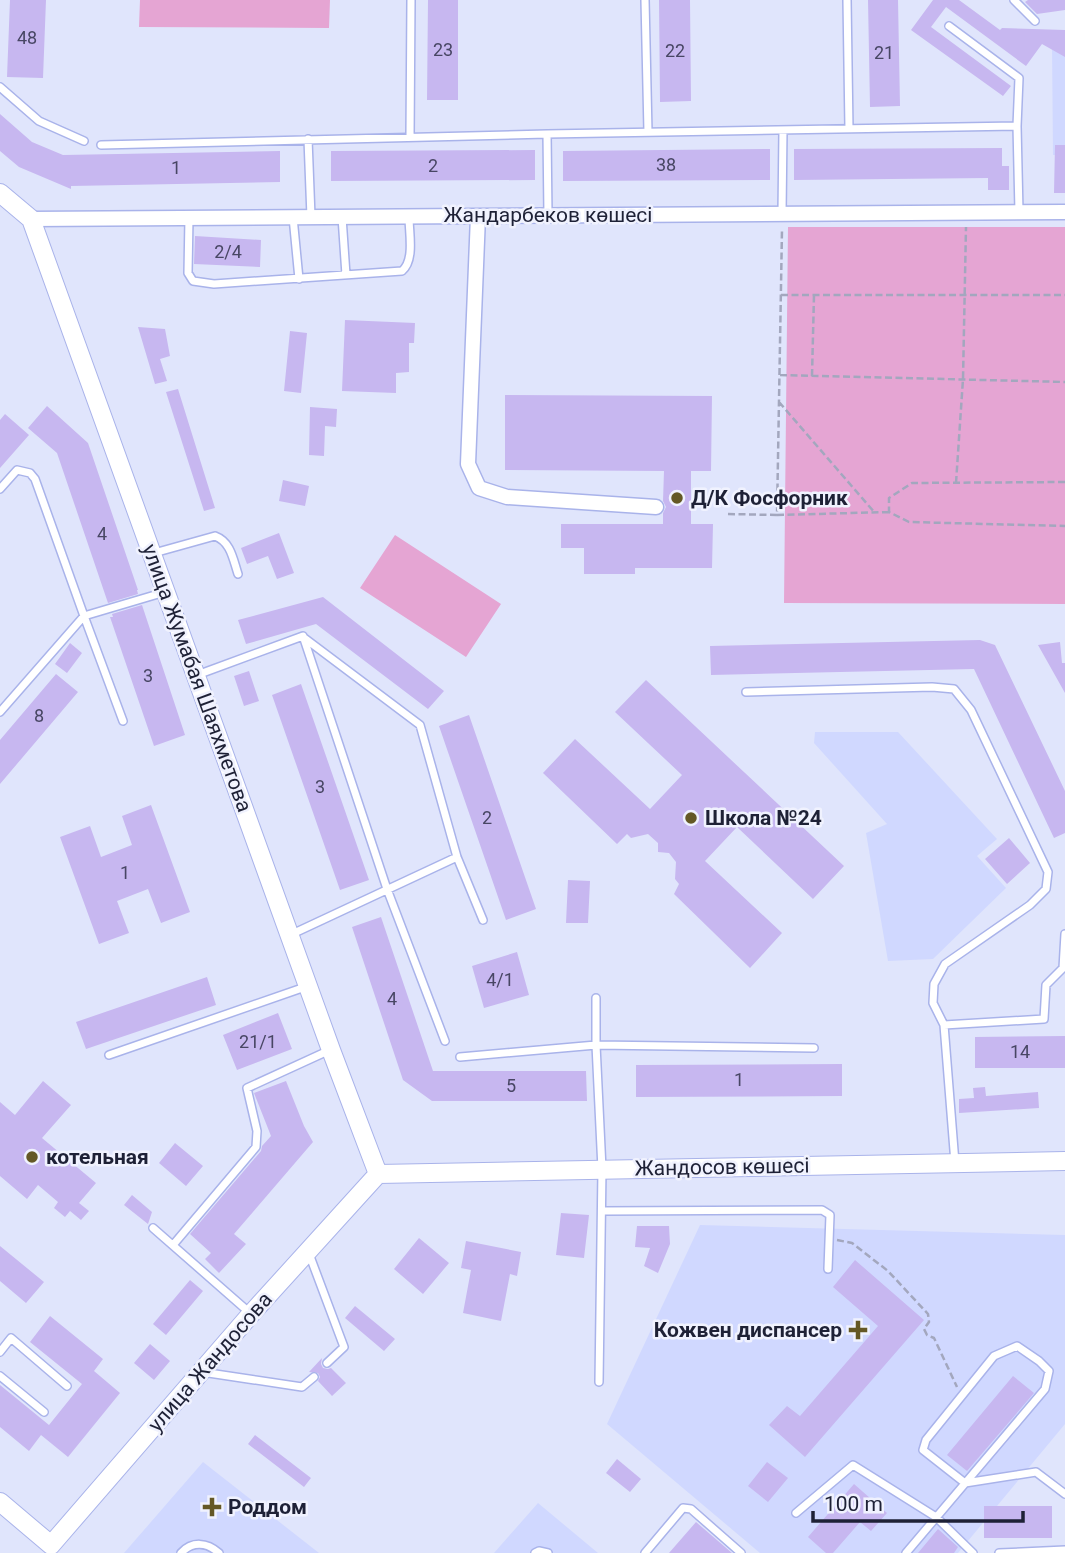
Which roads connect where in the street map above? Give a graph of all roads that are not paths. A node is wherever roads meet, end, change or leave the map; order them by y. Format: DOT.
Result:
graph roads {
  1 [pos="411,0"];
  2 [pos="645,0"];
  3 [pos="847,0"];
  4 [pos="1014,0"];
  5 [pos="1035,21"];
  6 [pos="949,26"];
  7 [pos="0,87"];
  8 [pos="1017,126"];
  9 [pos="849,129"];
  10 [pos="782,130"];
  11 [pos="648,132"];
  12 [pos="547,134"];
  13 [pos="410,137"];
  14 [pos="308,139"];
  15 [pos="84,141"];
  16 [pos="101,145"];
  17 [pos="0,193"];
  18 [pos="1019,212"];
  19 [pos="1065,212"];
  20 [pos="782,214"];
  21 [pos="548,215"];
  22 [pos="409,216"];
  23 [pos="478,216"];
  24 [pos="293,217"];
  25 [pos="311,217"];
  26 [pos="342,217"];
  27 [pos="188,218"];
  28 [pos="31,219"];
  29 [pos="346,275"];
  30 [pos="299,279"];
  31 [pos="0,489"];
  32 [pos="656,507"];
  33 [pos="152,554"];
  34 [pos="238,574"];
  35 [pos="166,592"];
  36 [pos="84,616"];
  37 [pos="303,636"];
  38 [pos="197,675"];
  39 [pos="746,692"];
  40 [pos="0,712"];
  41 [pos="123,721"];
  42 [pos="457,857"];
  43 [pos="387,889"];
  44 [pos="483,920"];
  45 [pos="1065,934"];
  46 [pos="290,936"];
  47 [pos="309,986"];
  48 [pos="596,998"];
  49 [pos="944,1025"];
  50 [pos="445,1041"];
  51 [pos="596,1045"];
  52 [pos="814,1048"];
  53 [pos="331,1050"];
  54 [pos="109,1055"];
  55 [pos="460,1057"];
  56 [pos="1065,1161"];
  57 [pos="956,1163"];
  58 [pos="602,1169"];
  59 [pos="378,1174"];
  60 [pos="602,1211"];
  61 [pos="153,1228"];
  62 [pos="173,1245"];
  63 [pos="308,1251"];
  64 [pos="828,1269"];
  65 [pos="251,1314"];
  66 [pos="0,1352"];
  67 [pos="327,1363"];
  68 [pos="202,1372"];
  69 [pos="0,1376"];
  70 [pos="314,1377"];
  71 [pos="599,1381"];
  72 [pos="67,1386"];
  73 [pos="44,1412"];
  74 [pos="965,1483"];
  75 [pos="1065,1494"];
  76 [pos="0,1502"];
  77 [pos="796,1513"];
  78 [pos="936,1517"];
  79 [pos="48,1549"];
  80 [pos="1065,1550"];
  81 [pos="1054,1552"];
  82 [pos="181,1553"];
  83 [pos="219,1553"];
  84 [pos="535,1553"];
  85 [pos="548,1553"];
  86 [pos="645,1553"];
  87 [pos="741,1553"];
  88 [pos="906,1553"];
  89 [pos="973,1553"];
  90 [pos="999,1553"];
  1 -- 13 [label="lane"];
  2 -- 11 [label="lane"];
  3 -- 9 [label="lane"];
  4 -- 5 [label="lane"];
  6 -- 8 [label="lane"];
  7 -- 15 [label="lane"];
  8 -- 9 [label="lane"];
  8 -- 18 [label="lane"];
  9 -- 10 [label="lane"];
  10 -- 11 [label="lane"];
  10 -- 20 [label="lane"];
  11 -- 12 [label="lane"];
  12 -- 13 [label="lane"];
  12 -- 21 [label="lane"];
  13 -- 14 [label="lane"];
  14 -- 16 [label="lane"];
  14 -- 25 [label="lane"];
  17 -- 28 [label="street"];
  18 -- 19 [label="street, Жандарбеков көшесі"];
  18 -- 20 [label="street, Жандарбеков көшесі"];
  20 -- 21 [label="street, Жандарбеков көшесі"];
  21 -- 23 [label="street, Жандарбеков көшесі"];
  22 -- 23 [label="street, Жандарбеков көшесі"];
  22 -- 26 [label="street, Жандарбеков көшесі"];
  22 -- 29 [label="lane"];
  23 -- 32 [label="street"];
  24 -- 25 [label="street, Жандарбеков көшесі"];
  24 -- 27 [label="street, Жандарбеков көшесі"];
  24 -- 30 [label="lane"];
  25 -- 26 [label="street, Жандарбеков көшесі"];
  26 -- 29 [label="lane"];
  27 -- 28 [label="street, Жандарбеков көшесі"];
  27 -- 30 [label="lane"];
  28 -- 33 [label="street, улица Жумабая Шаяхметова"];
  29 -- 30 [label="lane"];
  31 -- 36 [label="lane"];
  33 -- 34 [label="lane"];
  33 -- 35 [label="street, улица Жумабая Шаяхметова"];
  35 -- 36 [label="lane"];
  35 -- 38 [label="street, улица Жумабая Шаяхметова"];
  36 -- 40 [label="lane"];
  36 -- 41 [label="lane"];
  37 -- 38 [label="lane"];
  37 -- 42 [label="lane"];
  37 -- 43 [label="lane"];
  38 -- 46 [label="street, улица Жумабая Шаяхметова"];
  39 -- 49 [label="lane"];
  42 -- 43 [label="lane"];
  42 -- 44 [label="lane"];
  43 -- 46 [label="lane"];
  43 -- 50 [label="lane"];
  45 -- 49 [label="lane"];
  46 -- 47 [label="street, улица Жумабая Шаяхметова"];
  47 -- 53 [label="street, улица Жумабая Шаяхметова"];
  47 -- 54 [label="lane"];
  48 -- 51 [label="lane"];
  49 -- 57 [label="lane"];
  51 -- 52 [label="lane"];
  51 -- 55 [label="lane"];
  51 -- 58 [label="lane"];
  53 -- 59 [label="street, улица Жумабая Шаяхметова"];
  53 -- 62 [label="lane"];
  56 -- 57 [label="street, Жандосов көшесі"];
  57 -- 58 [label="street, Жандосов көшесі"];
  58 -- 59 [label="street, Жандосов көшесі"];
  58 -- 60 [label="lane"];
  59 -- 63 [label="street, улица Жандосова"];
  60 -- 64 [label="lane"];
  60 -- 71 [label="lane"];
  61 -- 62 [label="lane"];
  62 -- 65 [label="lane"];
  63 -- 65 [label="street, улица Жандосова"];
  63 -- 67 [label="lane"];
  65 -- 68 [label="street, улица Жандосова"];
  66 -- 72 [label="lane"];
  68 -- 70 [label="lane"];
  68 -- 79 [label="street, улица Жандосова"];
  69 -- 73 [label="lane"];
  74 -- 74 [label="lane"];
  74 -- 75 [label="lane"];
  74 -- 78 [label="lane"];
  76 -- 79 [label="street"];
  77 -- 78 [label="lane"];
  78 -- 88 [label="lane"];
  78 -- 89 [label="lane"];
  80 -- 81 [label="lane"];
  81 -- 90 [label="lane"];
  82 -- 83 [label="lane"];
  84 -- 85 [label="lane"];
  86 -- 87 [label="lane"];
}
